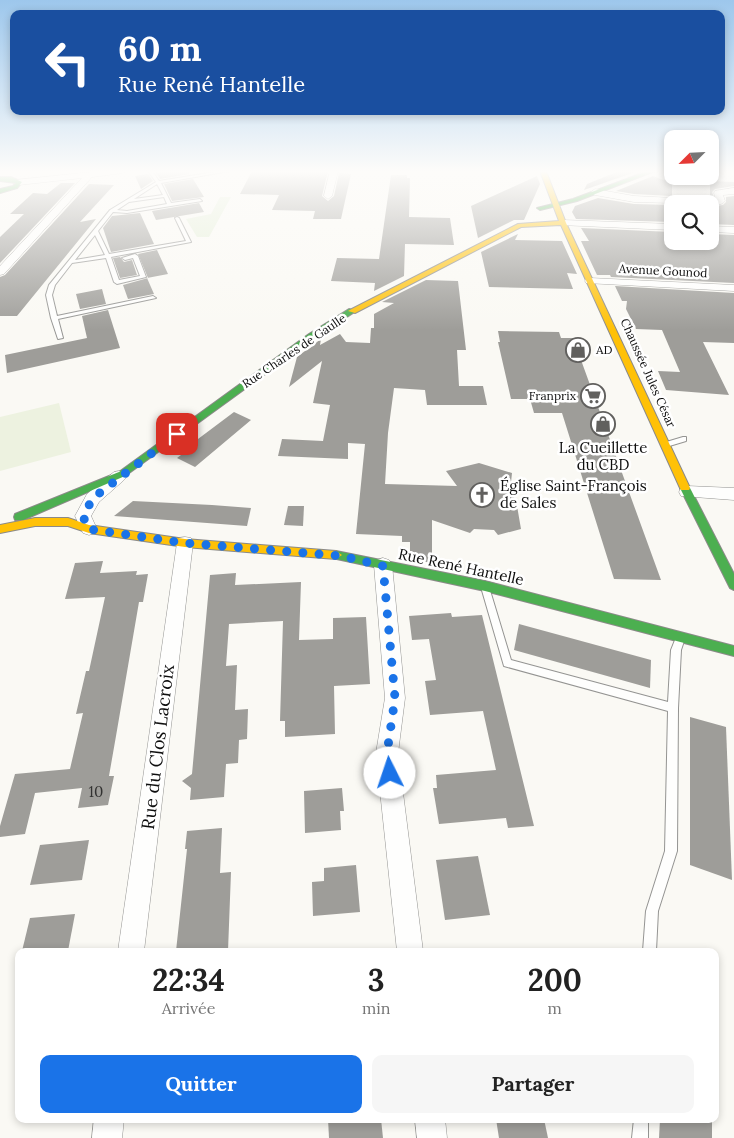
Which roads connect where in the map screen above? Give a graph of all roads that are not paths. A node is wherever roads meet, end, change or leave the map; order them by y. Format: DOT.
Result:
graph roads {
  1 [pos="44,224"];
  2 [pos="101,224"];
  3 [pos="181,224"];
  4 [pos="539,224"];
  5 [pos="564,224"];
  6 [pos="593,224"];
  7 [pos="520,225"];
  8 [pos="664,227"];
  9 [pos="719,229"];
  10 [pos="734,230"];
  11 [pos="96,231"];
  12 [pos="109,258"];
  13 [pos="70,262"];
  14 [pos="0,272"];
  15 [pos="590,281"];
  16 [pos="734,288"];
  17 [pos="153,298"];
  18 [pos="54,318"];
  19 [pos="60,338"];
  20 [pos="683,439"];
  21 [pos="666,445"];
  22 [pos="122,474"];
  23 [pos="688,492"];
  24 [pos="734,494"];
  25 [pos="0,524"];
  26 [pos="0,529"];
  27 [pos="88,529"];
  28 [pos="185,543"];
  29 [pos="383,566"];
  30 [pos="485,586"];
  31 [pos="734,586"];
  32 [pos="680,637"];
  33 [pos="734,651"];
  34 [pos="673,708"];
  35 [pos="131,948"];
  36 [pos="410,948"];
  37 [pos="650,948"];
  38 [pos="109,1123"];
  39 [pos="430,1123"];
  40 [pos="641,1123"];
  41 [pos="107,1138"];
  42 [pos="432,1138"];
  43 [pos="640,1138"];
  1 -- 14 [label="street"];
  2 -- 11 [label="lane"];
  3 -- 12 [label="lane"];
  4 -- 7 [label="street, Rue Charles de Gaulle"];
  5 -- 15 [label="street, Chaussée Jules César"];
  6 -- 8 [label="street"];
  7 -- 22 [label="street, Rue Charles de Gaulle"];
  9 -- 10 [label="street"];
  11 -- 12 [label="lane"];
  11 -- 13 [label="lane"];
  12 -- 12 [label="lane"];
  12 -- 13 [label="lane"];
  13 -- 18 [label="lane"];
  15 -- 16 [label="street, Avenue Gounod"];
  15 -- 21 [label="street, Chaussée Jules César"];
  17 -- 18 [label="lane"];
  18 -- 19 [label="lane"];
  20 -- 21 [label="lane"];
  21 -- 23 [label="street, Chaussée Jules César"];
  22 -- 25 [label="street, Rue Charles de Gaulle"];
  22 -- 27 [label="street, Rue Charles de Gaulle"];
  23 -- 24 [label="street"];
  23 -- 31 [label="street, Chaussée Jules César"];
  26 -- 27 [label="street, Rue René Hantelle"];
  27 -- 28 [label="street, Rue René Hantelle"];
  28 -- 29 [label="street, Rue René Hantelle"];
  28 -- 35 [label="street, Rue du Clos Lacroix"];
  29 -- 30 [label="street, Rue René Hantelle"];
  29 -- 36 [label="street"];
  30 -- 32 [label="street, Rue René Hantelle"];
  30 -- 34 [label="lane"];
  32 -- 33 [label="street, Rue René Hantelle"];
  32 -- 34 [label="lane"];
  34 -- 37 [label="lane"];
  38 -- 41 [label="street"];
  39 -- 42 [label="street"];
  40 -- 43 [label="lane"];
}
